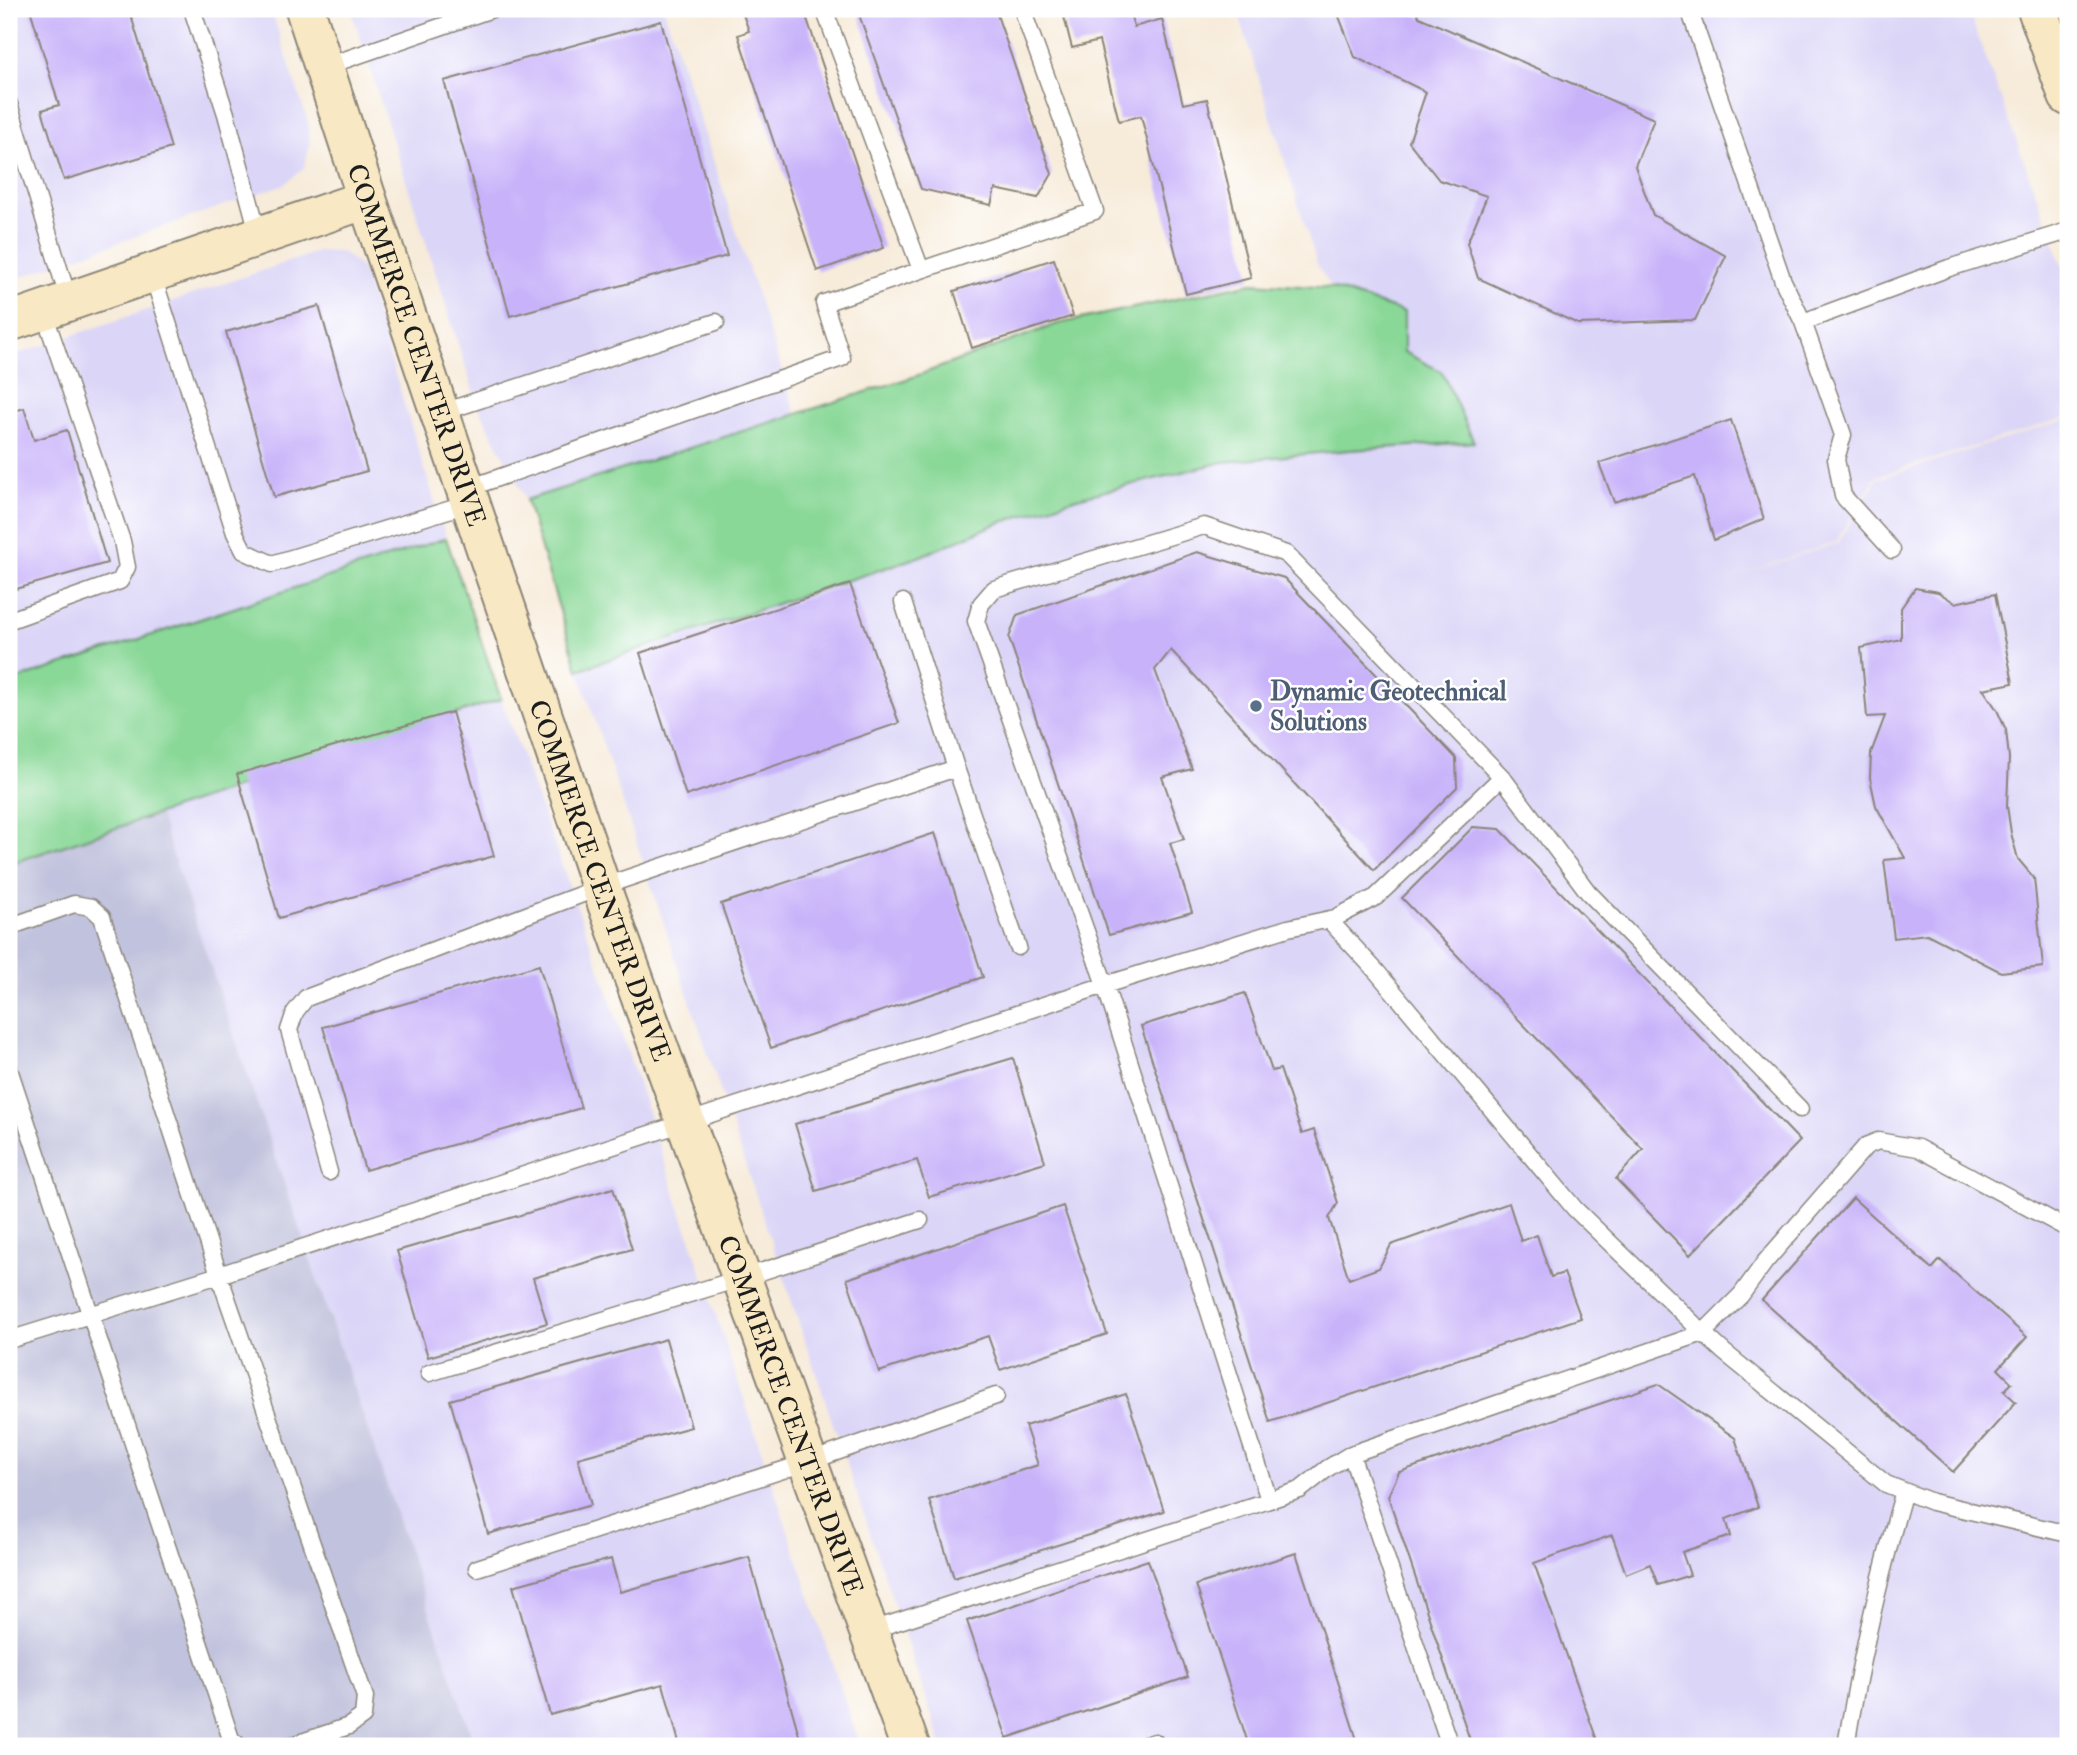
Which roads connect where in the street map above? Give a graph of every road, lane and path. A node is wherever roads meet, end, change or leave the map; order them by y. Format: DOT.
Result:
graph roads {
  1 [pos="192,9"];
  2 [pos="305,9"];
  3 [pos="492,9"];
  4 [pos="824,9"];
  5 [pos="1022,9"];
  6 [pos="1689,9"];
  7 [pos="2037,9"];
  8 [pos="324,67"];
  9 [pos="2068,96"];
  10 [pos="9,104"];
  11 [pos="367,200"];
  12 [pos="2068,231"];
  13 [pos="259,236"];
  14 [pos="920,270"];
  15 [pos="152,273"];
  16 [pos="40,311"];
  17 [pos="1803,321"];
  18 [pos="716,322"];
  19 [pos="440,413"];
  20 [pos="468,496"];
  21 [pos="1892,550"];
  22 [pos="903,602"];
  23 [pos="9,618"];
  24 [pos="956,768"];
  25 [pos="1502,778"];
  26 [pos="601,887"];
  27 [pos="1329,920"];
  28 [pos="9,927"];
  29 [pos="1018,947"];
  30 [pos="1105,985"];
  31 [pos="9,1069"];
  32 [pos="1800,1109"];
  33 [pos="686,1123"];
  34 [pos="329,1171"];
  35 [pos="920,1220"];
  36 [pos="2068,1229"];
  37 [pos="219,1275"];
  38 [pos="742,1278"];
  39 [pos="90,1314"];
  40 [pos="1703,1333"];
  41 [pos="9,1340"];
  42 [pos="429,1373"];
  43 [pos="996,1396"];
  44 [pos="1351,1454"];
  45 [pos="808,1462"];
  46 [pos="1904,1491"];
  47 [pos="1269,1500"];
  48 [pos="2068,1534"];
  49 [pos="477,1568"];
  50 [pos="869,1631"];
  51 [pos="239,1746"];
  52 [pos="290,1746"];
  53 [pos="910,1746"];
  54 [pos="1142,1746"];
  55 [pos="1157,1746"];
  56 [pos="1450,1746"];
  57 [pos="1846,1746"];
  1 -- 13 [label="lane"];
  2 -- 8 [label="street, COMMERCE CENTER DRIVE"];
  3 -- 8 [label="lane"];
  4 -- 14 [label="lane"];
  5 -- 14 [label="lane"];
  6 -- 17 [label="lane"];
  7 -- 9 [label="street"];
  8 -- 11 [label="street, COMMERCE CENTER DRIVE"];
  10 -- 16 [label="lane"];
  11 -- 13 [label="street"];
  11 -- 19 [label="street, COMMERCE CENTER DRIVE"];
  12 -- 17 [label="lane"];
  13 -- 15 [label="street"];
  14 -- 20 [label="lane"];
  15 -- 16 [label="street"];
  15 -- 20 [label="lane"];
  16 -- 23 [label="lane"];
  17 -- 21 [label="lane"];
  18 -- 19 [label="lane"];
  19 -- 20 [label="street, COMMERCE CENTER DRIVE"];
  20 -- 26 [label="street, COMMERCE CENTER DRIVE"];
  22 -- 24 [label="lane"];
  24 -- 26 [label="lane"];
  24 -- 29 [label="lane"];
  25 -- 27 [label="lane"];
  25 -- 30 [label="lane"];
  25 -- 32 [label="lane"];
  26 -- 33 [label="street, COMMERCE CENTER DRIVE"];
  26 -- 34 [label="lane"];
  27 -- 30 [label="lane"];
  27 -- 40 [label="lane"];
  28 -- 37 [label="lane"];
  30 -- 33 [label="lane"];
  30 -- 47 [label="lane"];
  31 -- 39 [label="lane"];
  33 -- 37 [label="lane"];
  33 -- 38 [label="street, COMMERCE CENTER DRIVE"];
  35 -- 38 [label="lane"];
  36 -- 40 [label="lane"];
  37 -- 39 [label="lane"];
  37 -- 52 [label="lane"];
  38 -- 42 [label="lane"];
  38 -- 45 [label="street, COMMERCE CENTER DRIVE"];
  39 -- 41 [label="lane"];
  39 -- 51 [label="lane"];
  40 -- 44 [label="lane"];
  40 -- 46 [label="lane"];
  43 -- 45 [label="lane"];
  44 -- 47 [label="lane"];
  44 -- 56 [label="lane"];
  45 -- 49 [label="lane"];
  45 -- 50 [label="street, COMMERCE CENTER DRIVE"];
  46 -- 48 [label="lane"];
  46 -- 57 [label="lane"];
  47 -- 50 [label="lane"];
  50 -- 53 [label="street, COMMERCE CENTER DRIVE"];
  54 -- 55 [label="lane"];
}
